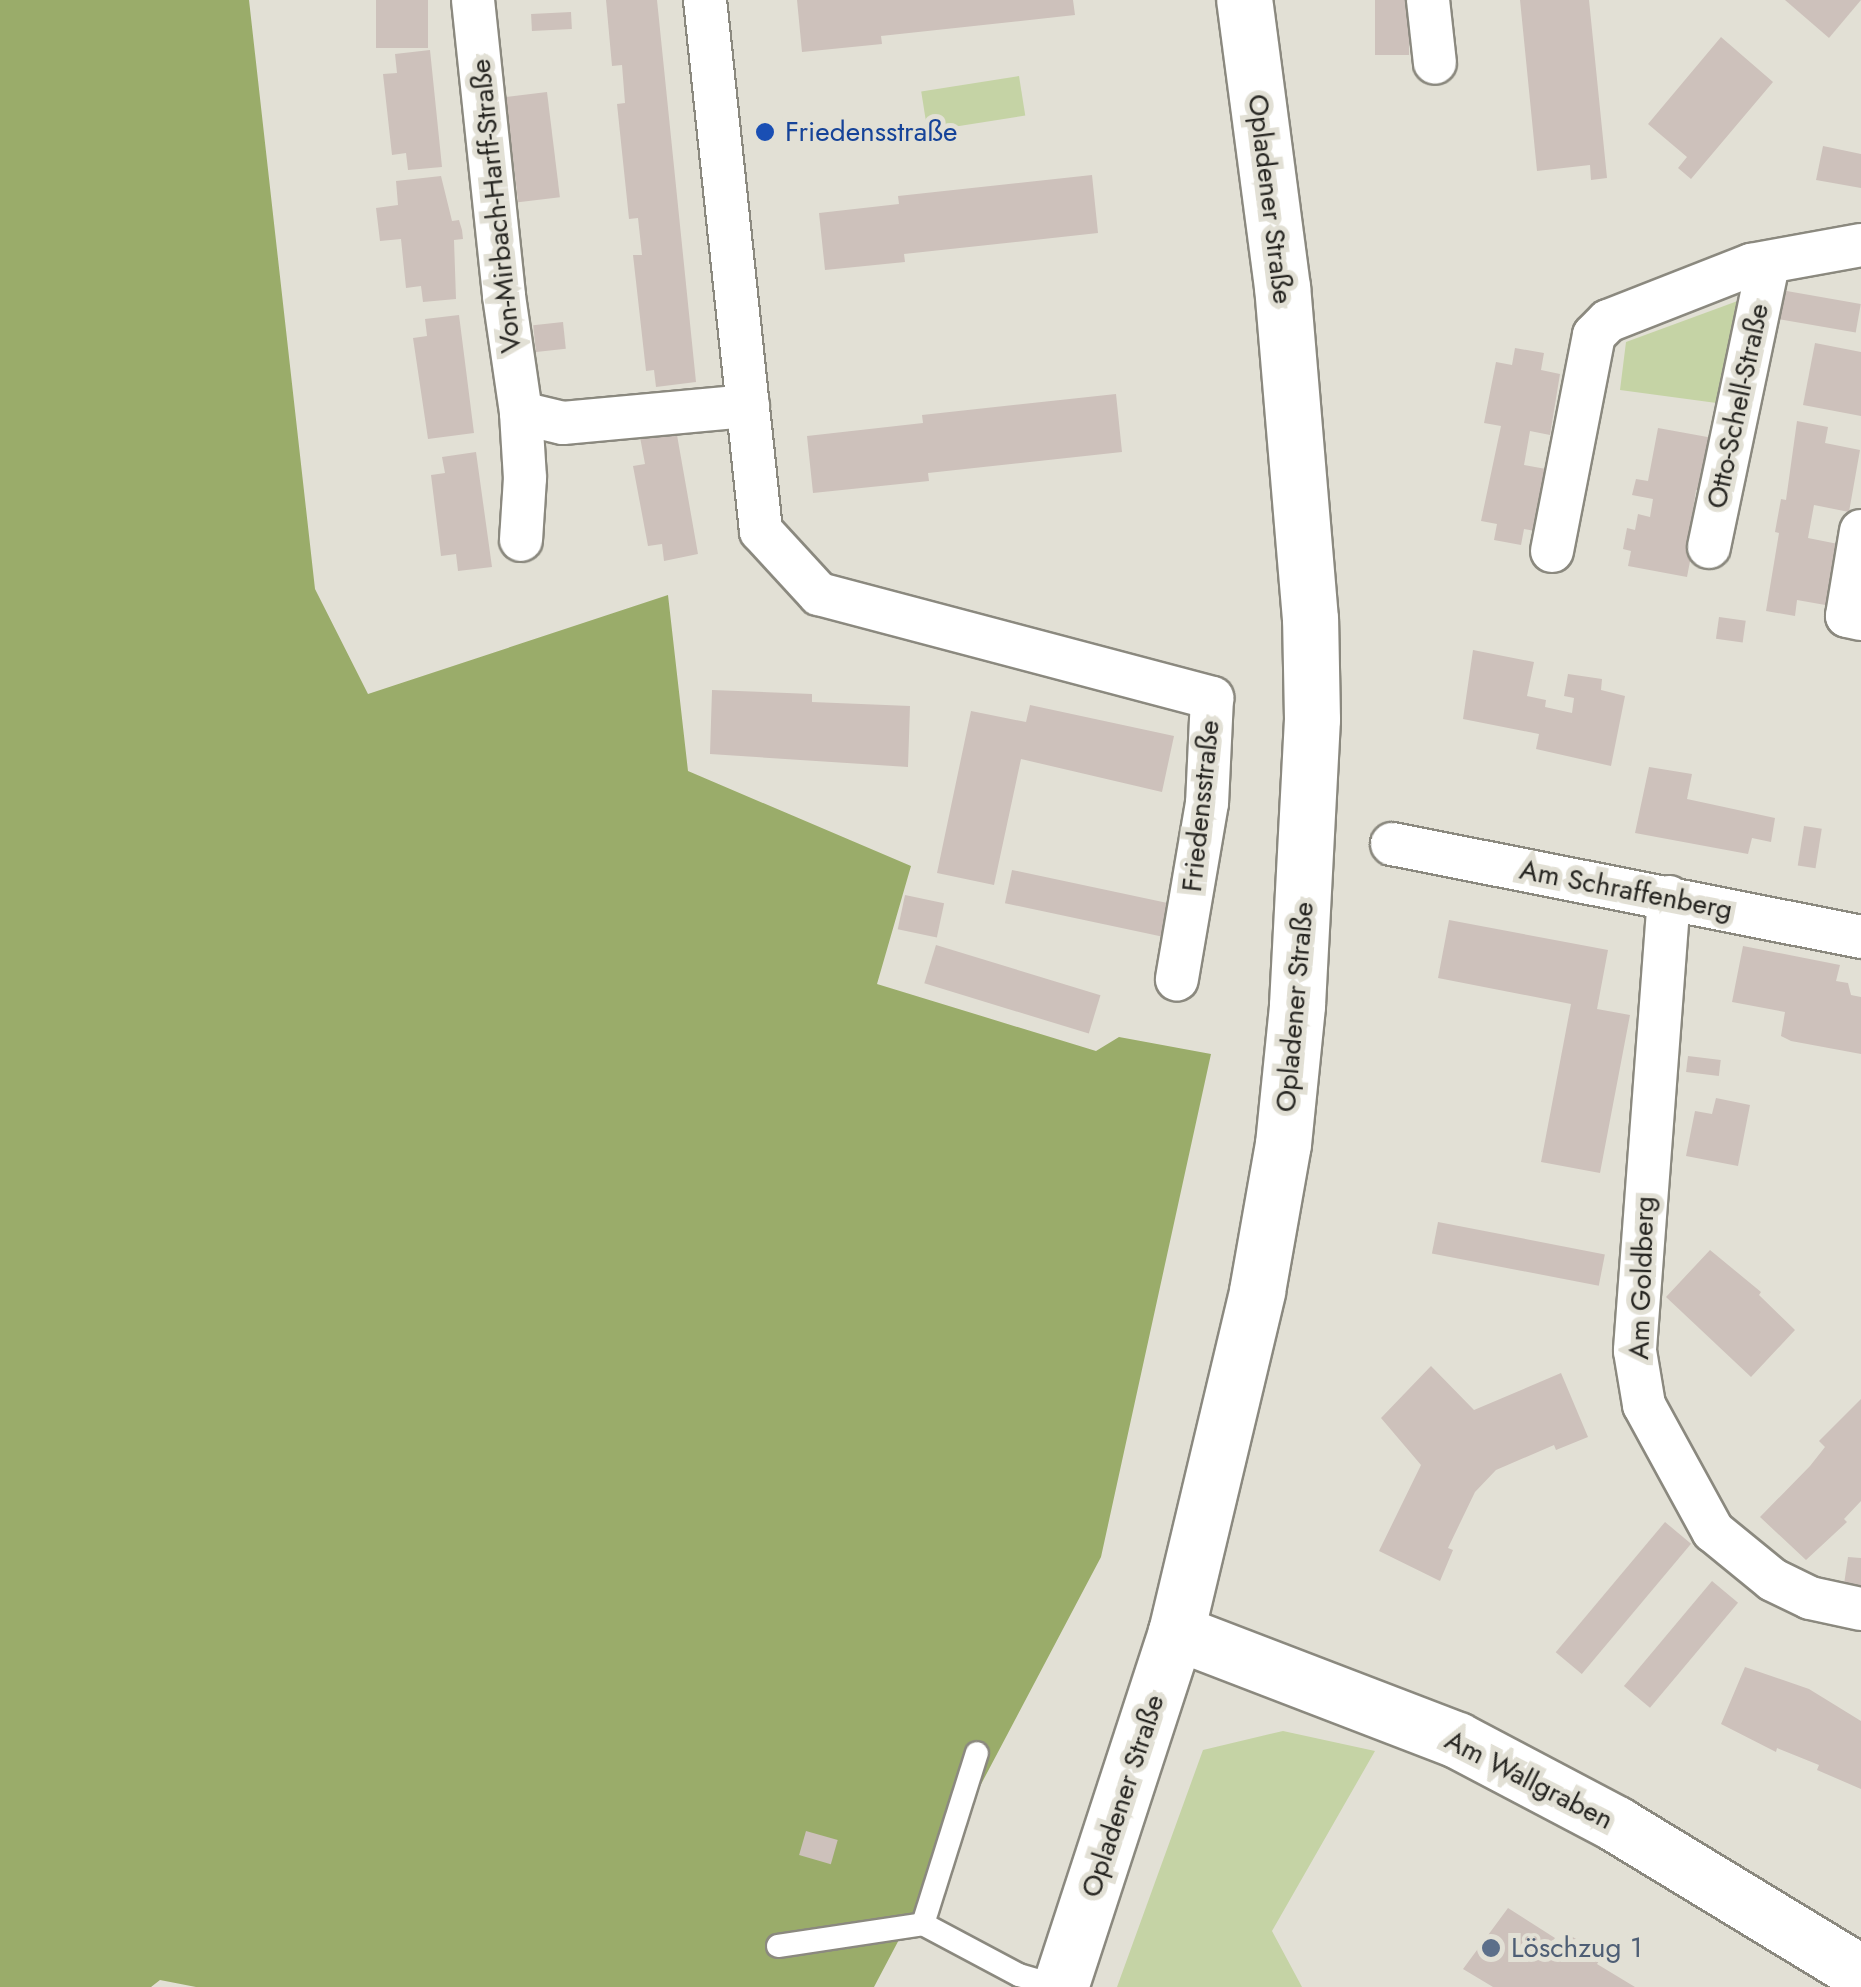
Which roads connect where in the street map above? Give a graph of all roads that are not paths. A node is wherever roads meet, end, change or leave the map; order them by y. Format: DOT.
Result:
graph roads {
  1 [pos="474,0"];
  2 [pos="705,0"];
  3 [pos="1244,0"];
  4 [pos="1428,0"];
  5 [pos="1435,63"];
  6 [pos="1861,245"];
  7 [pos="1768,265"];
  8 [pos="748,406"];
  9 [pos="521,412"];
  10 [pos="1861,531"];
  11 [pos="522,540"];
  12 [pos="1709,547"];
  13 [pos="1552,551"];
  14 [pos="1854,617"];
  15 [pos="1392,844"];
  16 [pos="1669,897"];
  17 [pos="1861,937"];
  18 [pos="1177,979"];
  19 [pos="1861,1609"];
  20 [pos="1176,1632"];
  21 [pos="977,1753"];
  22 [pos="923,1924"];
  23 [pos="778,1946"];
  24 [pos="1861,1973"];
  25 [pos="1060,1987"];
  1 -- 9 [label="street, Von-Mirbach-Harff-Straße"];
  2 -- 8 [label="street, Friedensstraße"];
  3 -- 20 [label="main road, Opladener Straße"];
  4 -- 5 [label="street"];
  6 -- 7 [label="street, Otto-Schell-Straße"];
  7 -- 12 [label="street, Otto-Schell-Straße"];
  7 -- 13 [label="street, Otto-Schell-Straße"];
  8 -- 9 [label="street"];
  8 -- 18 [label="street, Friedensstraße"];
  9 -- 11 [label="street, Von-Mirbach-Harff-Straße"];
  10 -- 14 [label="street"];
  15 -- 16 [label="street, Am Schraffenberg"];
  16 -- 17 [label="street, Am Schraffenberg"];
  16 -- 19 [label="street, Am Goldberg"];
  20 -- 24 [label="main road, Am Wallgraben"];
  20 -- 25 [label="main road, Opladener Straße"];
  21 -- 22 [label="lane"];
  22 -- 23 [label="lane"];
  22 -- 25 [label="lane"];
}
